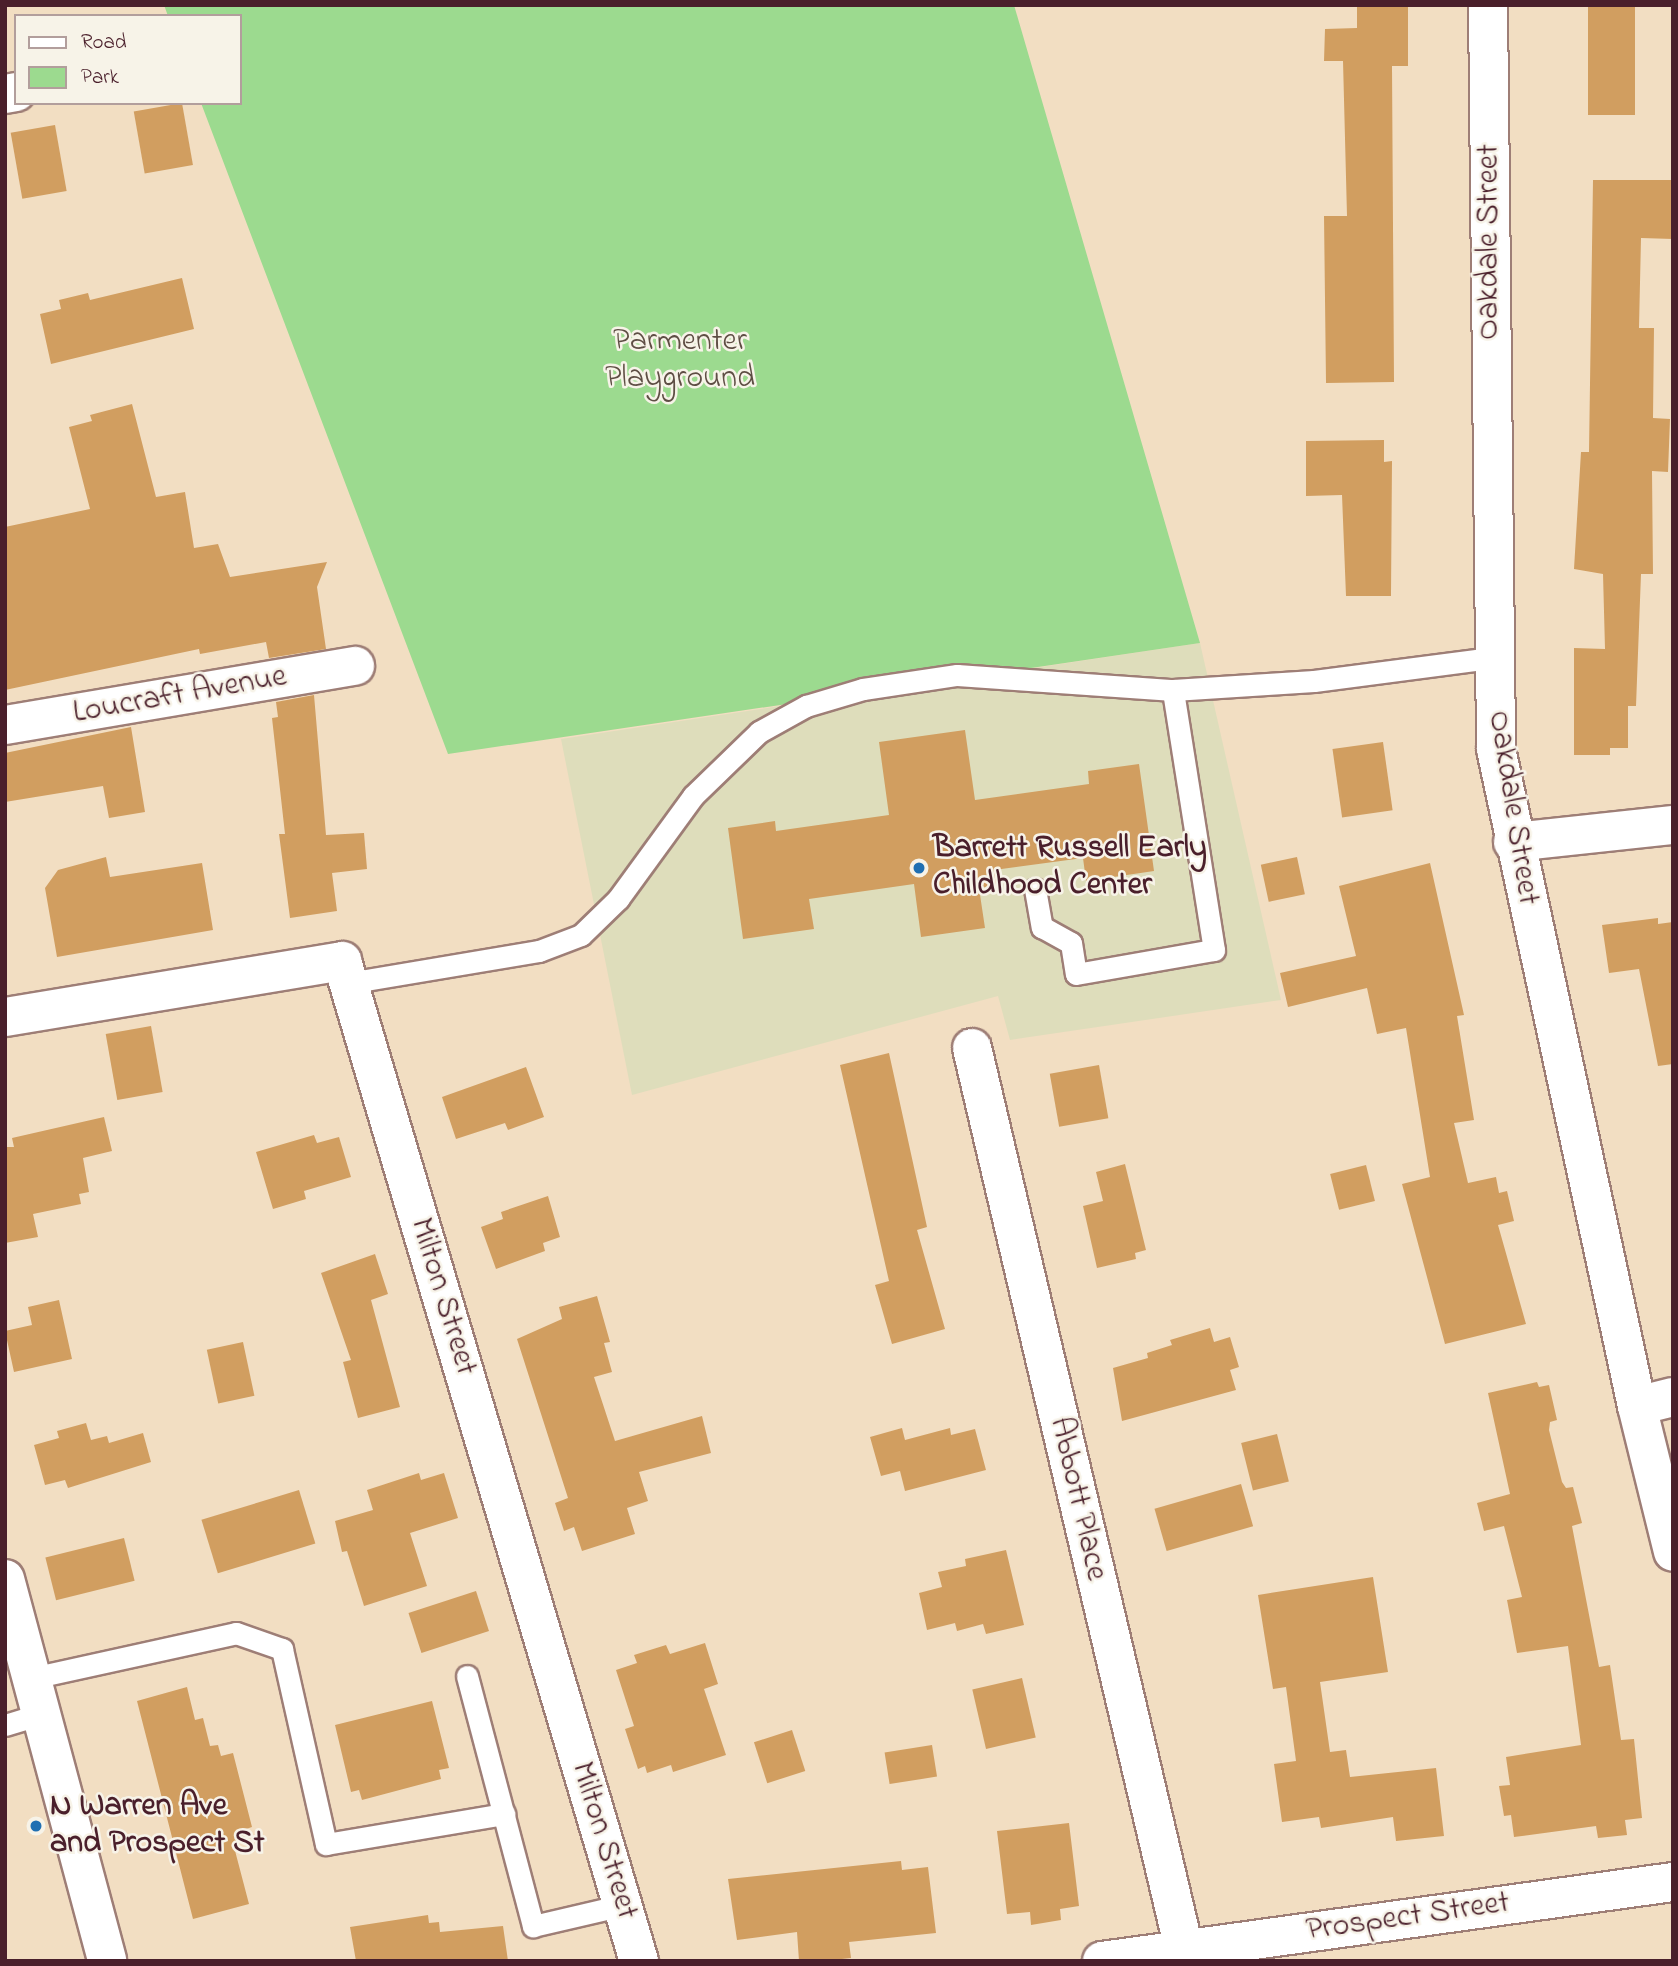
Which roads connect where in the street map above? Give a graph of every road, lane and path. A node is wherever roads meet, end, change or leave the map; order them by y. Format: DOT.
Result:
graph roads {
  1 [pos="1488,5"];
  2 [pos="1492,658"];
  3 [pos="355,666"];
  4 [pos="1173,690"];
  5 [pos="5,725"];
  6 [pos="1673,825"];
  7 [pos="1513,842"];
  8 [pos="1035,889"];
  9 [pos="348,983"];
  10 [pos="5,1017"];
  11 [pos="972,1048"];
  12 [pos="1673,1397"];
  13 [pos="1637,1406"];
  14 [pos="1673,1552"];
  15 [pos="5,1579"];
  16 [pos="467,1676"];
  17 [pos="32,1678"];
  18 [pos="42,1714"];
  19 [pos="5,1725"];
  20 [pos="504,1814"];
  21 [pos="1673,1882"];
  22 [pos="622,1905"];
  23 [pos="1184,1949"];
  24 [pos="107,1961"];
  25 [pos="639,1961"];
  26 [pos="1102,1961"];
  1 -- 2 [label="street, Oakdale Street"];
  2 -- 4 [label="lane"];
  2 -- 7 [label="street, Oakdale Street"];
  3 -- 5 [label="street, Loucraft Avenue"];
  4 -- 8 [label="lane"];
  4 -- 9 [label="lane"];
  6 -- 7 [label="street"];
  7 -- 13 [label="street, Oakdale Street"];
  9 -- 10 [label="street, Milton Street"];
  9 -- 22 [label="street, Milton Street"];
  11 -- 23 [label="street, Abbott Place"];
  12 -- 13 [label="street"];
  13 -- 14 [label="street, Oakdale Street"];
  15 -- 17 [label="street"];
  16 -- 20 [label="lane"];
  17 -- 18 [label="street"];
  17 -- 20 [label="lane"];
  18 -- 19 [label="lane"];
  18 -- 24 [label="street"];
  20 -- 22 [label="lane"];
  21 -- 23 [label="street, Prospect Street"];
  22 -- 25 [label="street, Milton Street"];
  23 -- 26 [label="street, Prospect Street"];
}
